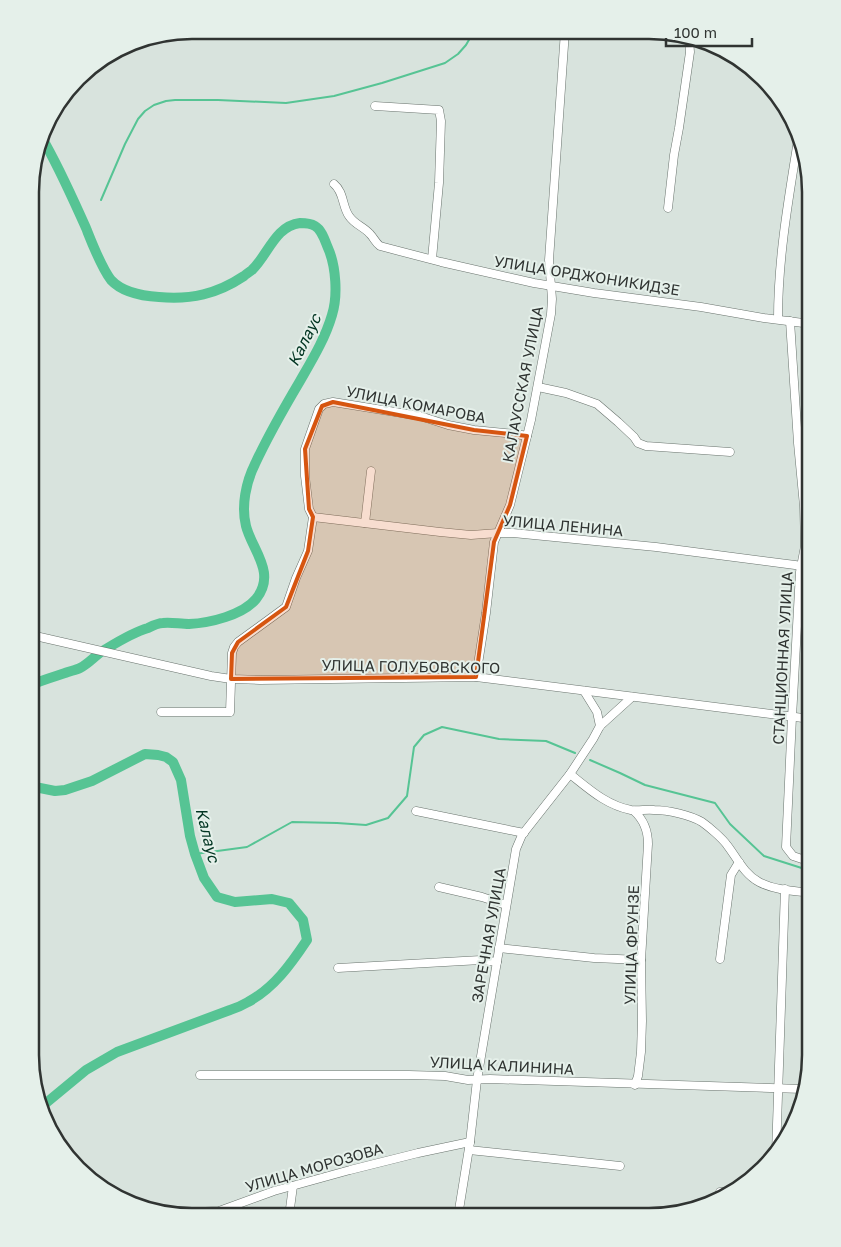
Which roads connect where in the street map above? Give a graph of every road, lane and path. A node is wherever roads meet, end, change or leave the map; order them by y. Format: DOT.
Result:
graph roads {
  1 [pos="564,39"];
  2 [pos="689,44"];
  3 [pos="375,106"];
  4 [pos="796,150"];
  5 [pos="334,184"];
  6 [pos="668,208"];
  7 [pos="432,259"];
  8 [pos="551,286"];
  9 [pos="778,319"];
  10 [pos="790,321"];
  11 [pos="802,323"];
  12 [pos="538,386"];
  13 [pos="527,436"];
  14 [pos="730,452"];
  15 [pos="371,471"];
  16 [pos="802,485"];
  17 [pos="313,517"];
  18 [pos="365,523"];
  19 [pos="498,533"];
  20 [pos="802,561"];
  21 [pos="801,566"];
  22 [pos="39,637"];
  23 [pos="476,677"];
  24 [pos="231,679"];
  25 [pos="584,691"];
  26 [pos="632,698"];
  27 [pos="161,712"];
  28 [pos="792,717"];
  29 [pos="802,719"];
  30 [pos="600,726"];
  31 [pos="570,774"];
  32 [pos="656,810"];
  33 [pos="416,811"];
  34 [pos="634,811"];
  35 [pos="645,825"];
  36 [pos="524,833"];
  37 [pos="802,859"];
  38 [pos="739,862"];
  39 [pos="439,887"];
  40 [pos="785,889"];
  41 [pos="802,892"];
  42 [pos="506,905"];
  43 [pos="499,948"];
  44 [pos="720,959"];
  45 [pos="641,960"];
  46 [pos="497,962"];
  47 [pos="338,968"];
  48 [pos="200,1075"];
  49 [pos="477,1080"];
  50 [pos="634,1084"];
  51 [pos="778,1089"];
  52 [pos="798,1089"];
  53 [pos="776,1141"];
  54 [pos="470,1146"];
  55 [pos="620,1166"];
  56 [pos="293,1186"];
  57 [pos="227,1208"];
  58 [pos="290,1208"];
  59 [pos="459,1208"];
  1 -- 8 [label="street, КАЛАУССКАЯ УЛИЦА"];
  2 -- 6 [label="street"];
  3 -- 7 [label="street"];
  4 -- 9 [label="street"];
  5 -- 7 [label="street, УЛИЦА ОРДЖОНИКИДЗЕ"];
  7 -- 8 [label="street, УЛИЦА ОРДЖОНИКИДЗЕ"];
  8 -- 9 [label="street, УЛИЦА ОРДЖОНИКИДЗЕ"];
  8 -- 12 [label="street, КАЛАУССКАЯ УЛИЦА"];
  9 -- 10 [label="street, УЛИЦА ОРДЖОНИКИДЗЕ"];
  10 -- 11 [label="street, УЛИЦА ОРДЖОНИКИДЗЕ"];
  10 -- 16 [label="street, СТАНЦИОННАЯ УЛИЦА"];
  12 -- 13 [label="street, КАЛАУССКАЯ УЛИЦА"];
  12 -- 14 [label="street"];
  13 -- 17 [label="street, УЛИЦА КОМАРОВА"];
  13 -- 19 [label="street, КАЛАУССКАЯ УЛИЦА"];
  15 -- 18 [label="street"];
  17 -- 18 [label="street, УЛИЦА ЛЕНИНА"];
  17 -- 24 [label="street, УЛИЦА КОМАРОВА"];
  18 -- 19 [label="street, УЛИЦА ЛЕНИНА"];
  19 -- 21 [label="street, УЛИЦА ЛЕНИНА"];
  19 -- 23 [label="street, КАЛАУССКАЯ УЛИЦА"];
  20 -- 21 [label="street, СТАНЦИОННАЯ УЛИЦА"];
  21 -- 28 [label="street, СТАНЦИОННАЯ УЛИЦА"];
  22 -- 24 [label="street, УЛИЦА ГОЛУБОВСКОГО"];
  23 -- 24 [label="street, УЛИЦА ГОЛУБОВСКОГО"];
  23 -- 25 [label="street, УЛИЦА ГОЛУБОВСКОГО"];
  24 -- 27 [label="street, УЛИЦА КОМАРОВА"];
  25 -- 26 [label="street, УЛИЦА ГОЛУБОВСКОГО"];
  25 -- 30 [label="street"];
  26 -- 28 [label="street, УЛИЦА ГОЛУБОВСКОГО"];
  26 -- 30 [label="street, ЗАРЕЧНАЯ УЛИЦА"];
  28 -- 29 [label="street, УЛИЦА ГОЛУБОВСКОГО"];
  28 -- 37 [label="street, СТАНЦИОННАЯ УЛИЦА"];
  30 -- 31 [label="street, ЗАРЕЧНАЯ УЛИЦА"];
  31 -- 34 [label="street"];
  31 -- 36 [label="street, ЗАРЕЧНАЯ УЛИЦА"];
  32 -- 34 [label="street"];
  32 -- 35 [label="street"];
  32 -- 38 [label="street"];
  33 -- 36 [label="street"];
  34 -- 35 [label="street"];
  35 -- 45 [label="street, УЛИЦА ФРУНЗЕ"];
  36 -- 42 [label="street, ЗАРЕЧНАЯ УЛИЦА"];
  38 -- 40 [label="street"];
  38 -- 44 [label="street"];
  39 -- 42 [label="street"];
  40 -- 41 [label="street"];
  40 -- 51 [label="street"];
  42 -- 43 [label="street, ЗАРЕЧНАЯ УЛИЦА"];
  43 -- 45 [label="street"];
  43 -- 46 [label="street, ЗАРЕЧНАЯ УЛИЦА"];
  45 -- 50 [label="street, УЛИЦА ФРУНЗЕ"];
  46 -- 47 [label="street"];
  46 -- 49 [label="street, ЗАРЕЧНАЯ УЛИЦА"];
  48 -- 49 [label="street, УЛИЦА КАЛИНИНА"];
  49 -- 50 [label="street, УЛИЦА КАЛИНИНА"];
  49 -- 54 [label="street, ЗАРЕЧНАЯ УЛИЦА"];
  50 -- 51 [label="street, УЛИЦА КАЛИНИНА"];
  51 -- 52 [label="street, УЛИЦА КАЛИНИНА"];
  51 -- 53 [label="street"];
  54 -- 55 [label="street, УЛИЦА МОРОЗОВА"];
  54 -- 56 [label="street, УЛИЦА МОРОЗОВА"];
  54 -- 59 [label="street, ЗАРЕЧНАЯ УЛИЦА"];
  56 -- 57 [label="street, УЛИЦА МОРОЗОВА"];
  56 -- 58 [label="street"];
}
